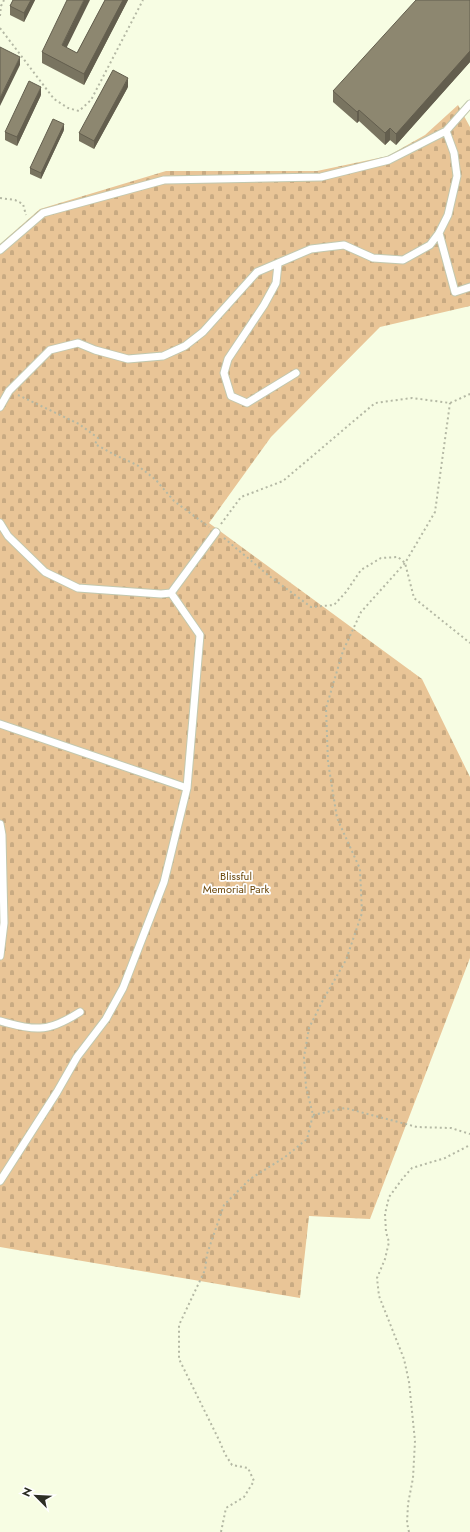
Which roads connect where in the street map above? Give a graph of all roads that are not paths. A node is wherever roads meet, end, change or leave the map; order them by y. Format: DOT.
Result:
graph roads {
  1 [pos="470,104"];
  2 [pos="446,131"];
  3 [pos="439,233"];
  4 [pos="0,250"];
  5 [pos="278,264"];
  6 [pos="470,287"];
  7 [pos="296,373"];
  8 [pos="0,407"];
  9 [pos="0,523"];
  10 [pos="216,532"];
  11 [pos="171,593"];
  12 [pos="0,724"];
  13 [pos="187,788"];
  14 [pos="0,824"];
  15 [pos="0,956"];
  16 [pos="80,1012"];
  17 [pos="0,1021"];
  18 [pos="0,1181"];
  1 -- 2 [label="lane"];
  2 -- 3 [label="lane"];
  2 -- 4 [label="lane"];
  3 -- 5 [label="lane"];
  3 -- 6 [label="lane"];
  5 -- 7 [label="lane"];
  5 -- 8 [label="lane"];
  9 -- 11 [label="lane"];
  10 -- 11 [label="lane"];
  11 -- 13 [label="lane"];
  12 -- 13 [label="lane"];
  13 -- 18 [label="lane"];
  14 -- 15 [label="lane"];
  16 -- 17 [label="lane"];
}
